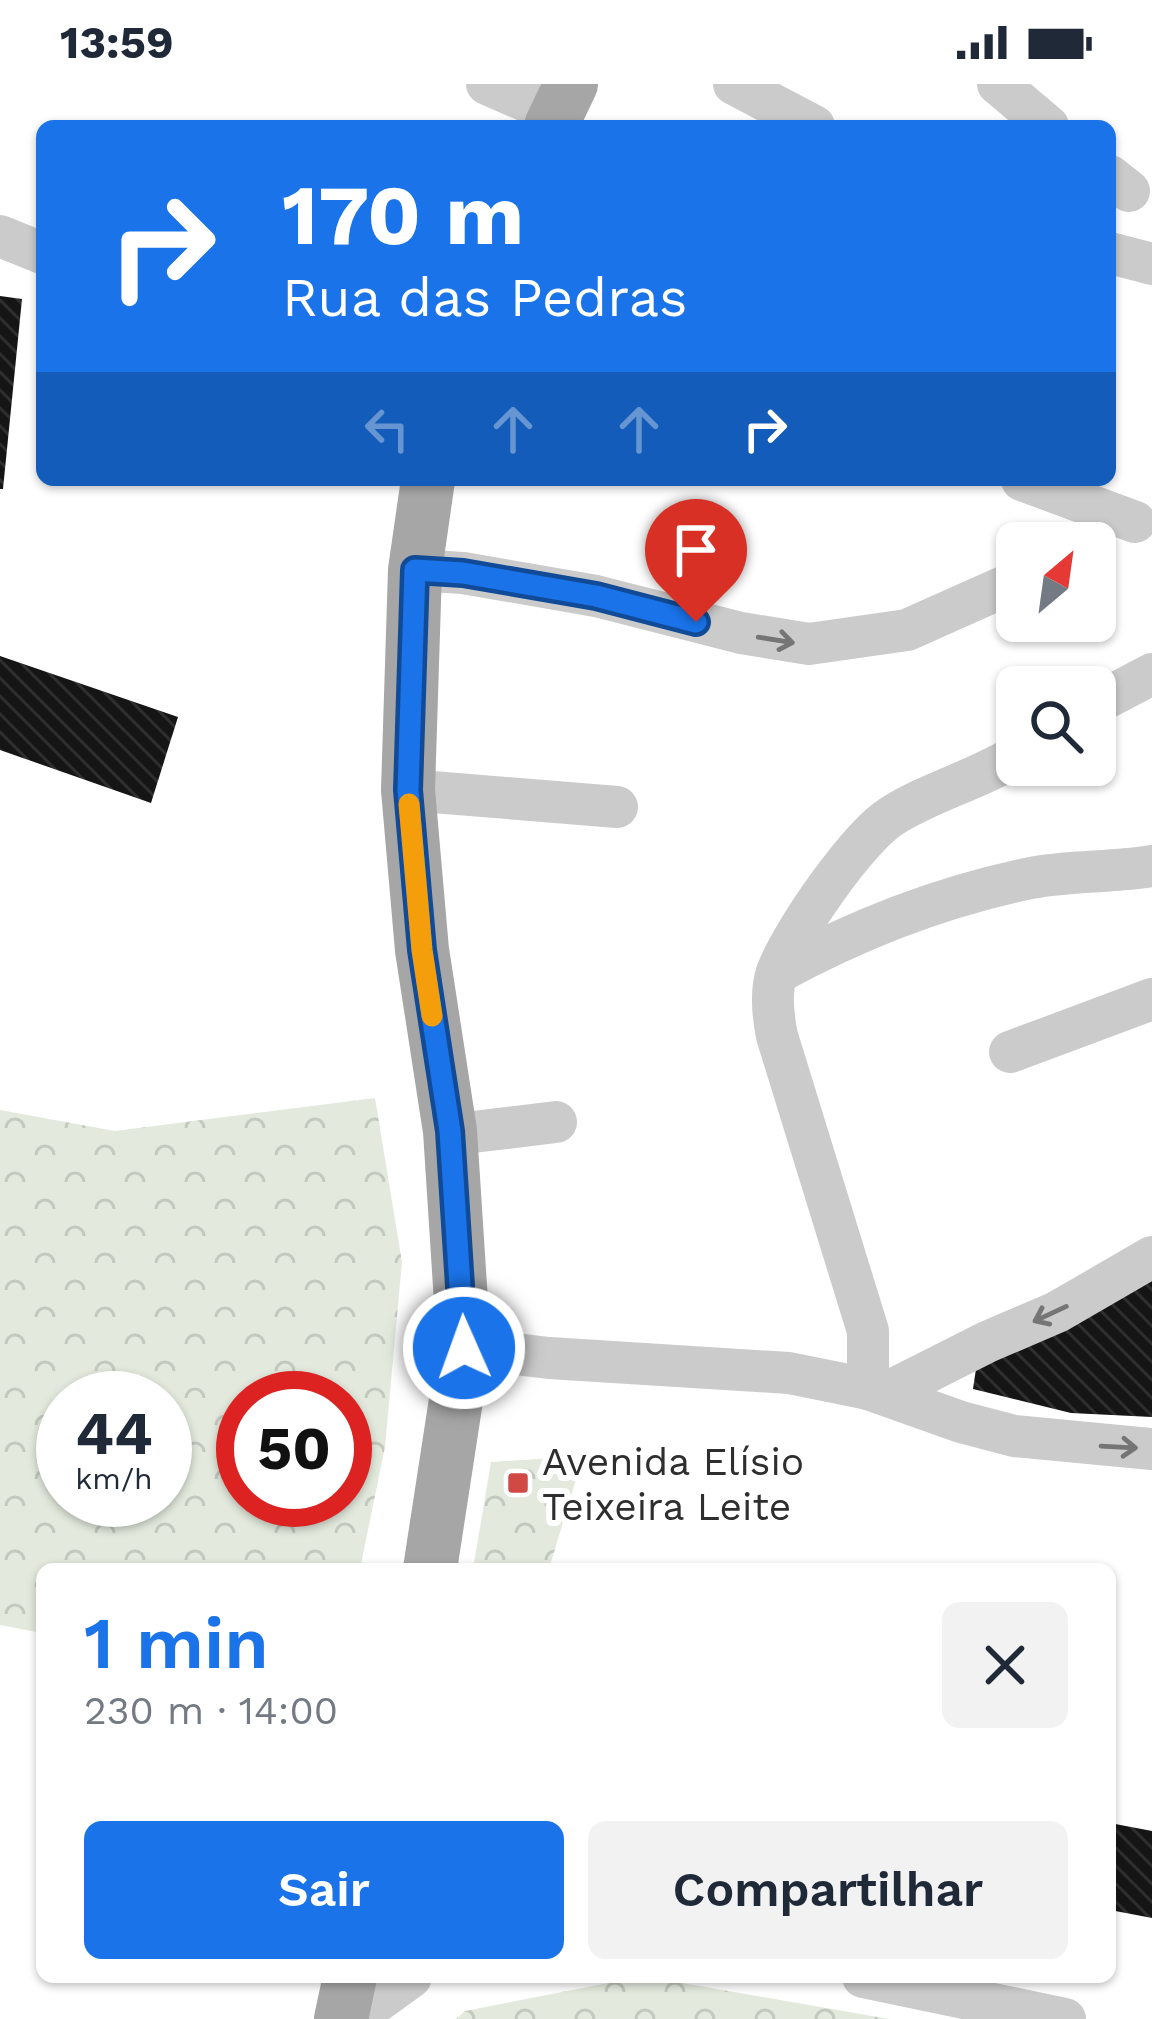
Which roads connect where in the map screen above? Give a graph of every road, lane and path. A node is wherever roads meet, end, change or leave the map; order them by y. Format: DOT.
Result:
graph roads {
  1 [pos="487,84"];
  2 [pos="734,84"];
  3 [pos="998,84"];
  4 [pos="559,108"];
  5 [pos="803,120"];
  6 [pos="1041,120"];
  7 [pos="0,236"];
  8 [pos="36,251"];
  9 [pos="1116,255"];
  10 [pos="1152,264"];
  11 [pos="427,486"];
  12 [pos="1042,486"];
  13 [pos="1143,516"];
  14 [pos="1116,532"];
  15 [pos="415,570"];
  16 [pos="996,590"];
  17 [pos="1152,674"];
  18 [pos="1116,693"];
  19 [pos="996,766"];
  20 [pos="408,790"];
  21 [pos="616,807"];
  22 [pos="1152,866"];
  23 [pos="777,973"];
  24 [pos="1152,999"];
  25 [pos="1010,1052"];
  26 [pos="556,1122"];
  27 [pos="450,1131"];
  28 [pos="1152,1257"];
  29 [pos="464,1348"];
  30 [pos="876,1391"];
  31 [pos="1152,1450"];
  32 [pos="431,1563"];
  33 [pos="349,1983"];
  34 [pos="403,1983"];
  35 [pos="892,1983"];
  36 [pos="341,2019"];
  37 [pos="353,2019"];
  38 [pos="1065,2019"];
  1 -- 4 [label="street"];
  2 -- 5 [label="street"];
  3 -- 6 [label="street"];
  7 -- 8 [label="street"];
  9 -- 10 [label="street"];
  11 -- 15 [label="main road"];
  12 -- 13 [label="street"];
  13 -- 14 [label="street"];
  15 -- 16 [label="street, one-way"];
  15 -- 20 [label="main road"];
  17 -- 18 [label="street"];
  19 -- 23 [label="street"];
  20 -- 21 [label="street"];
  20 -- 27 [label="main road"];
  22 -- 23 [label="street"];
  23 -- 30 [label="street"];
  24 -- 25 [label="street"];
  26 -- 27 [label="street"];
  27 -- 29 [label="main road"];
  28 -- 30 [label="street, one-way"];
  29 -- 30 [label="street"];
  29 -- 32 [label="main road"];
  30 -- 31 [label="street, one-way"];
  33 -- 36 [label="main road"];
  34 -- 37 [label="street"];
  35 -- 38 [label="street"];
}
